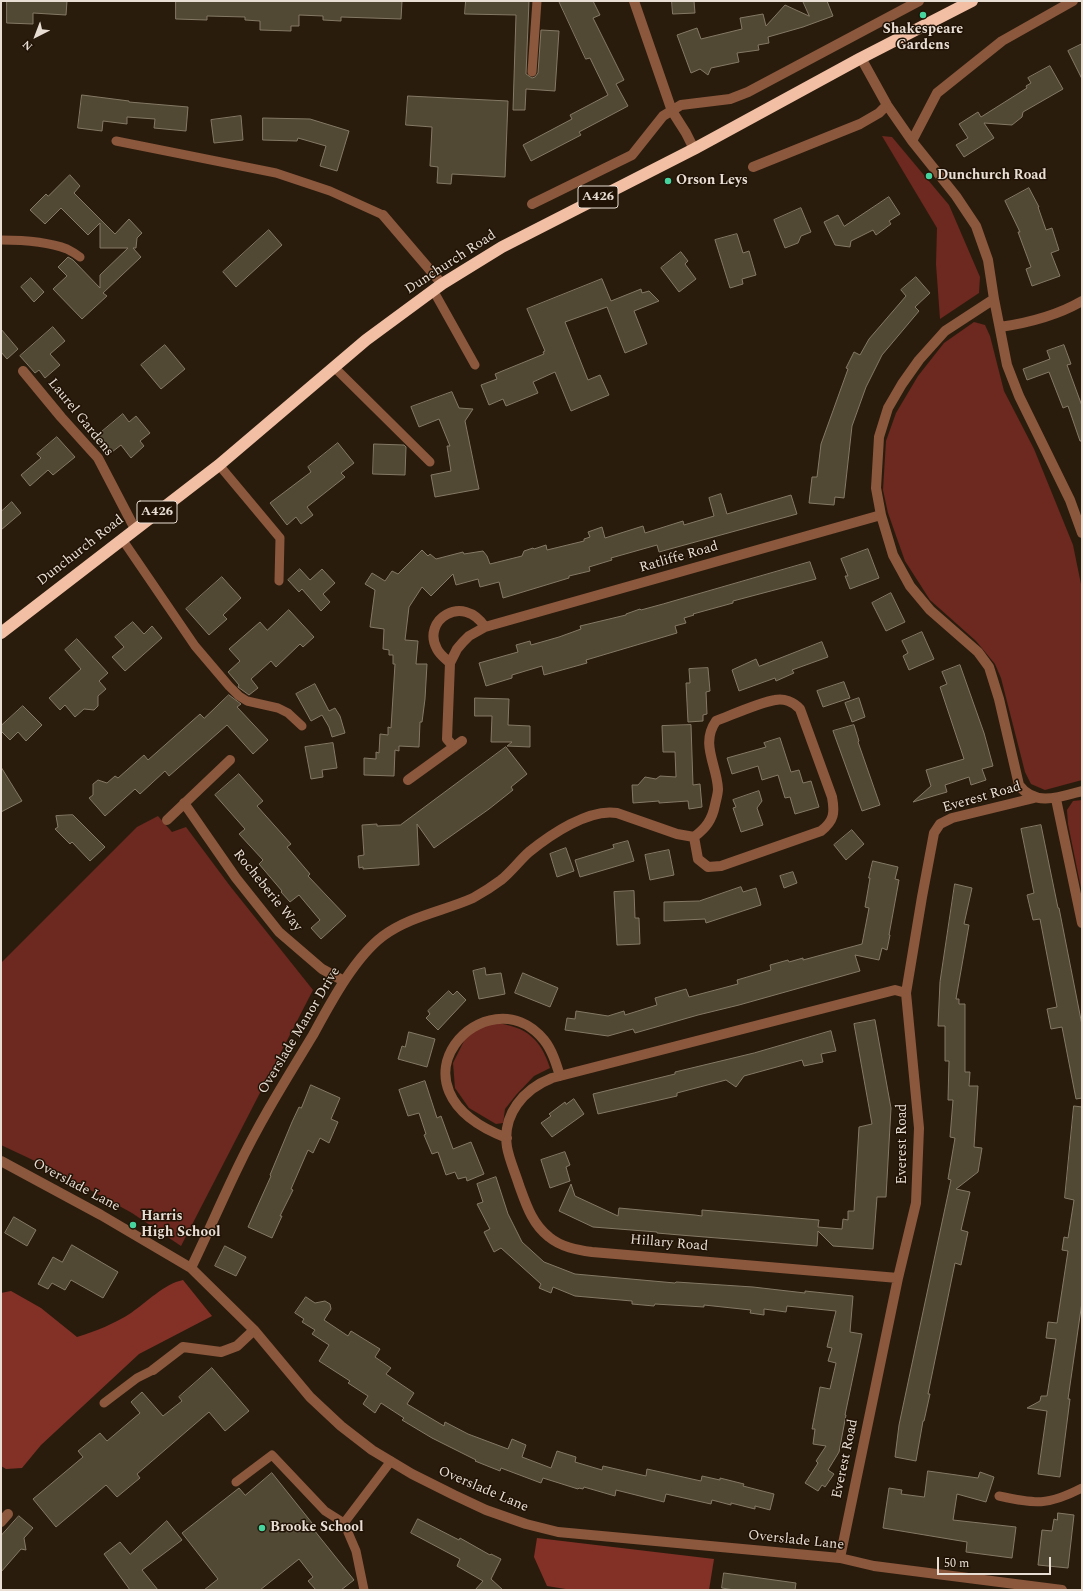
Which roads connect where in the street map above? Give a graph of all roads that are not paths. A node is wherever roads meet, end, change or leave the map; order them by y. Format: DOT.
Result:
graph roads {
  1 [pos="537,1"];
  2 [pos="634,1"];
  3 [pos="919,1"];
  4 [pos="972,1"];
  5 [pos="1073,1"];
  6 [pos="861,58"];
  7 [pos="532,72"];
  8 [pos="887,106"];
  9 [pos="672,111"];
  10 [pos="116,141"];
  11 [pos="912,141"];
  12 [pos="694,149"];
  13 [pos="753,167"];
  14 [pos="532,204"];
  15 [pos="383,215"];
  16 [pos="1,240"];
  17 [pos="80,257"];
  18 [pos="438,287"];
  19 [pos="994,299"];
  20 [pos="1082,301"];
  21 [pos="1000,327"];
  22 [pos="475,365"];
  23 [pos="334,367"];
  24 [pos="23,371"];
  25 [pos="430,462"];
  26 [pos="219,465"];
  27 [pos="881,516"];
  28 [pos="134,529"];
  29 [pos="1082,533"];
  30 [pos="122,539"];
  31 [pos="279,581"];
  32 [pos="485,627"];
  33 [pos="1,633"];
  34 [pos="450,663"];
  35 [pos="302,726"];
  36 [pos="462,740"];
  37 [pos="454,747"];
  38 [pos="230,760"];
  39 [pos="408,780"];
  40 [pos="1082,791"];
  41 [pos="1034,798"];
  42 [pos="1056,798"];
  43 [pos="184,804"];
  44 [pos="167,820"];
  45 [pos="694,837"];
  46 [pos="1082,922"];
  47 [pos="344,981"];
  48 [pos="906,993"];
  49 [pos="560,1076"];
  50 [pos="507,1138"];
  51 [pos="1,1161"];
  52 [pos="192,1268"];
  53 [pos="898,1278"];
  54 [pos="254,1330"];
  55 [pos="153,1370"];
  56 [pos="104,1403"];
  57 [pos="391,1462"];
  58 [pos="236,1482"];
  59 [pos="1082,1488"];
  60 [pos="999,1496"];
  61 [pos="8,1514"];
  62 [pos="1,1522"];
  63 [pos="344,1523"];
  64 [pos="840,1558"];
  65 [pos="1031,1588"];
  66 [pos="364,1590"];
  67 [pos="1062,1590"];
  1 -- 7 [label="lane"];
  2 -- 9 [label="street"];
  3 -- 9 [label="street"];
  4 -- 6 [label="highway, Dunchurch Road / A426"];
  5 -- 11 [label="street"];
  6 -- 8 [label="street"];
  6 -- 12 [label="highway, Dunchurch Road / A426"];
  8 -- 11 [label="street"];
  8 -- 13 [label="street"];
  9 -- 12 [label="street"];
  9 -- 14 [label="street"];
  10 -- 15 [label="lane"];
  11 -- 19 [label="street"];
  12 -- 18 [label="highway, Dunchurch Road / A426"];
  15 -- 18 [label="street"];
  16 -- 17 [label="lane"];
  18 -- 22 [label="lane"];
  18 -- 23 [label="highway, Dunchurch Road / A426"];
  19 -- 21 [label="street"];
  19 -- 27 [label="street"];
  20 -- 21 [label="street"];
  21 -- 29 [label="street"];
  23 -- 25 [label="lane"];
  23 -- 26 [label="highway, Dunchurch Road / A426"];
  24 -- 28 [label="street, Laurel Gardens"];
  26 -- 28 [label="highway, Dunchurch Road / A426"];
  26 -- 31 [label="lane"];
  27 -- 32 [label="street, Ratliffe Road"];
  27 -- 41 [label="street"];
  28 -- 30 [label="highway, Dunchurch Road / A426"];
  30 -- 33 [label="highway, Dunchurch Road / A426"];
  30 -- 35 [label="lane"];
  32 -- 34 [label="street, Ratliffe Road"];
  32 -- 34 [label="street"];
  34 -- 37 [label="street, Ratliffe Road"];
  36 -- 37 [label="street"];
  37 -- 39 [label="street"];
  38 -- 43 [label="street"];
  40 -- 42 [label="street"];
  41 -- 42 [label="street"];
  41 -- 48 [label="street, Everest Road"];
  42 -- 46 [label="street"];
  43 -- 44 [label="street"];
  43 -- 47 [label="street, Rocheberie Way"];
  45 -- 45 [label="street"];
  45 -- 47 [label="street, Overslade Manor Drive"];
  47 -- 52 [label="street, Overslade Manor Drive"];
  48 -- 49 [label="street, Hillary Road"];
  48 -- 53 [label="street, Everest Road"];
  49 -- 50 [label="street, Hillary Road"];
  49 -- 50 [label="street"];
  50 -- 53 [label="street, Hillary Road"];
  51 -- 52 [label="street, Overslade Lane"];
  52 -- 54 [label="street, Overslade Lane"];
  53 -- 64 [label="street, Everest Road"];
  54 -- 55 [label="street"];
  54 -- 57 [label="street, Overslade Lane"];
  55 -- 56 [label="lane"];
  57 -- 63 [label="lane"];
  57 -- 64 [label="street, Overslade Lane"];
  58 -- 63 [label="lane"];
  59 -- 60 [label="lane"];
  61 -- 62 [label="street"];
  63 -- 66 [label="lane"];
  64 -- 65 [label="street, Overslade Lane"];
  65 -- 67 [label="street, Overslade Lane"];
}
